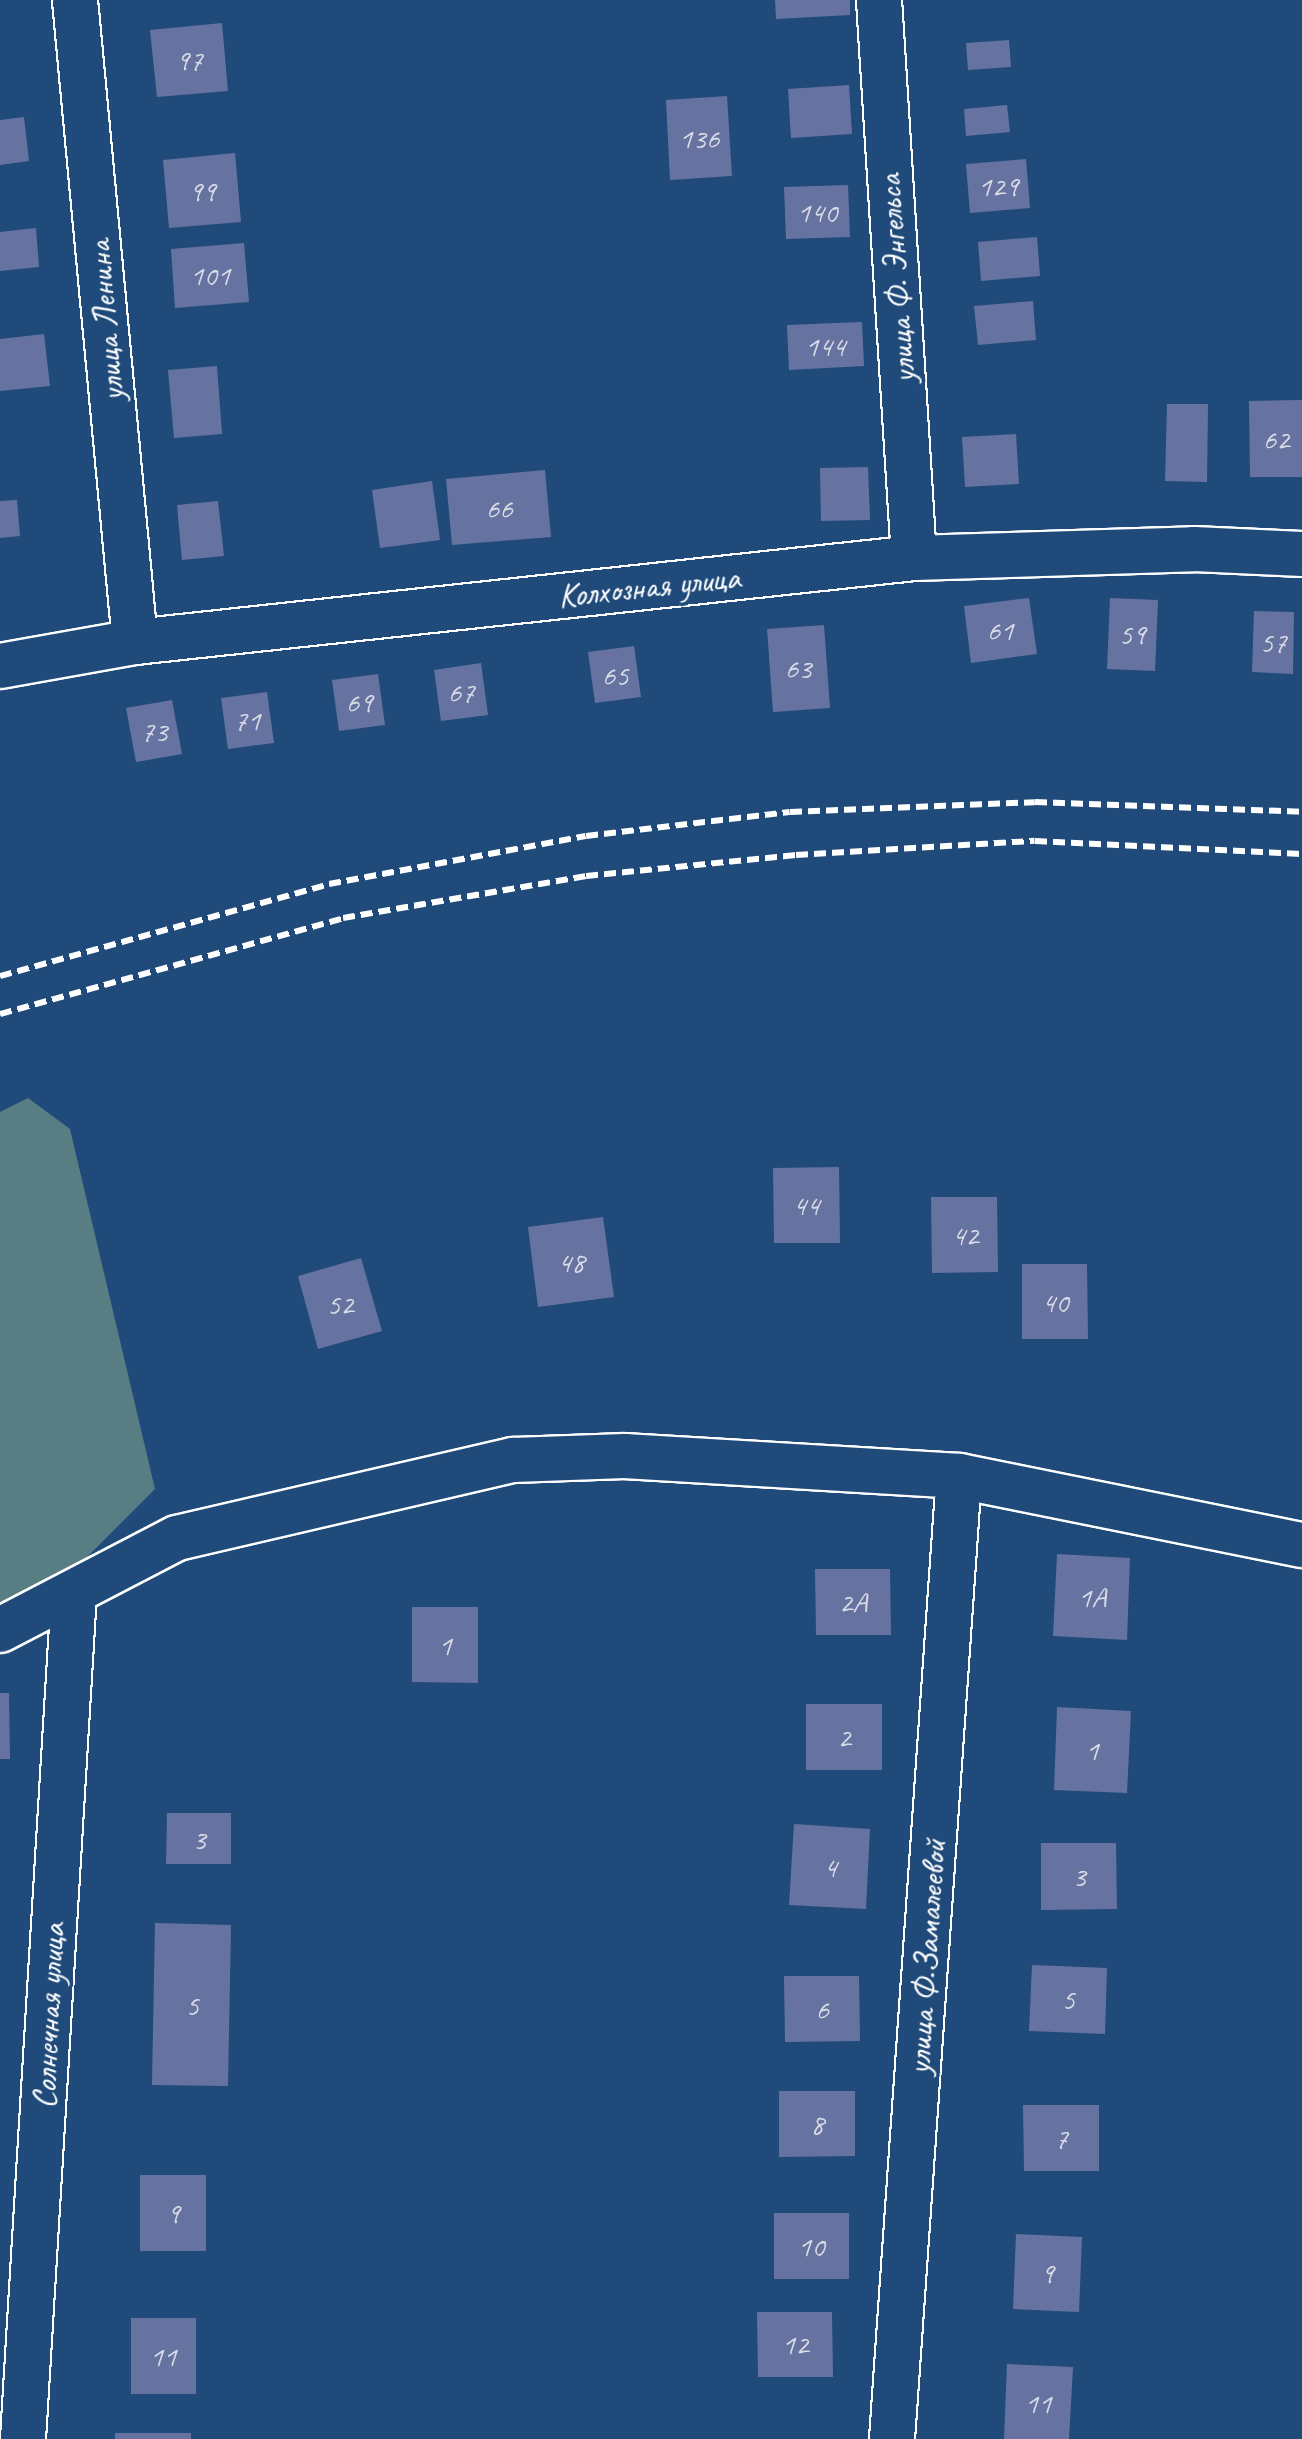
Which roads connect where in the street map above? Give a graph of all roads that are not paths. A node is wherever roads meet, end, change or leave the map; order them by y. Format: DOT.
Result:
graph roads {
  1 [pos="75,0"];
  2 [pos="879,0"];
  3 [pos="1302,554"];
  4 [pos="914,558"];
  5 [pos="135,642"];
  6 [pos="0,666"];
  7 [pos="959,1476"];
  8 [pos="1302,1545"];
  9 [pos="74,1593"];
  10 [pos="0,1630"];
  11 [pos="23,2439"];
  12 [pos="892,2439"];
  1 -- 5 [label="street, улица Ленина"];
  2 -- 4 [label="street, улица Ф. Энгельса"];
  3 -- 4 [label="street, Колхозная улица"];
  4 -- 5 [label="street, Колхозная улица"];
  5 -- 6 [label="street, Колхозная улица"];
  7 -- 8 [label="street"];
  7 -- 9 [label="street"];
  7 -- 12 [label="street, улица Ф.Замалеевой"];
  9 -- 10 [label="street"];
  9 -- 11 [label="street, Солнечная улица"];
}
